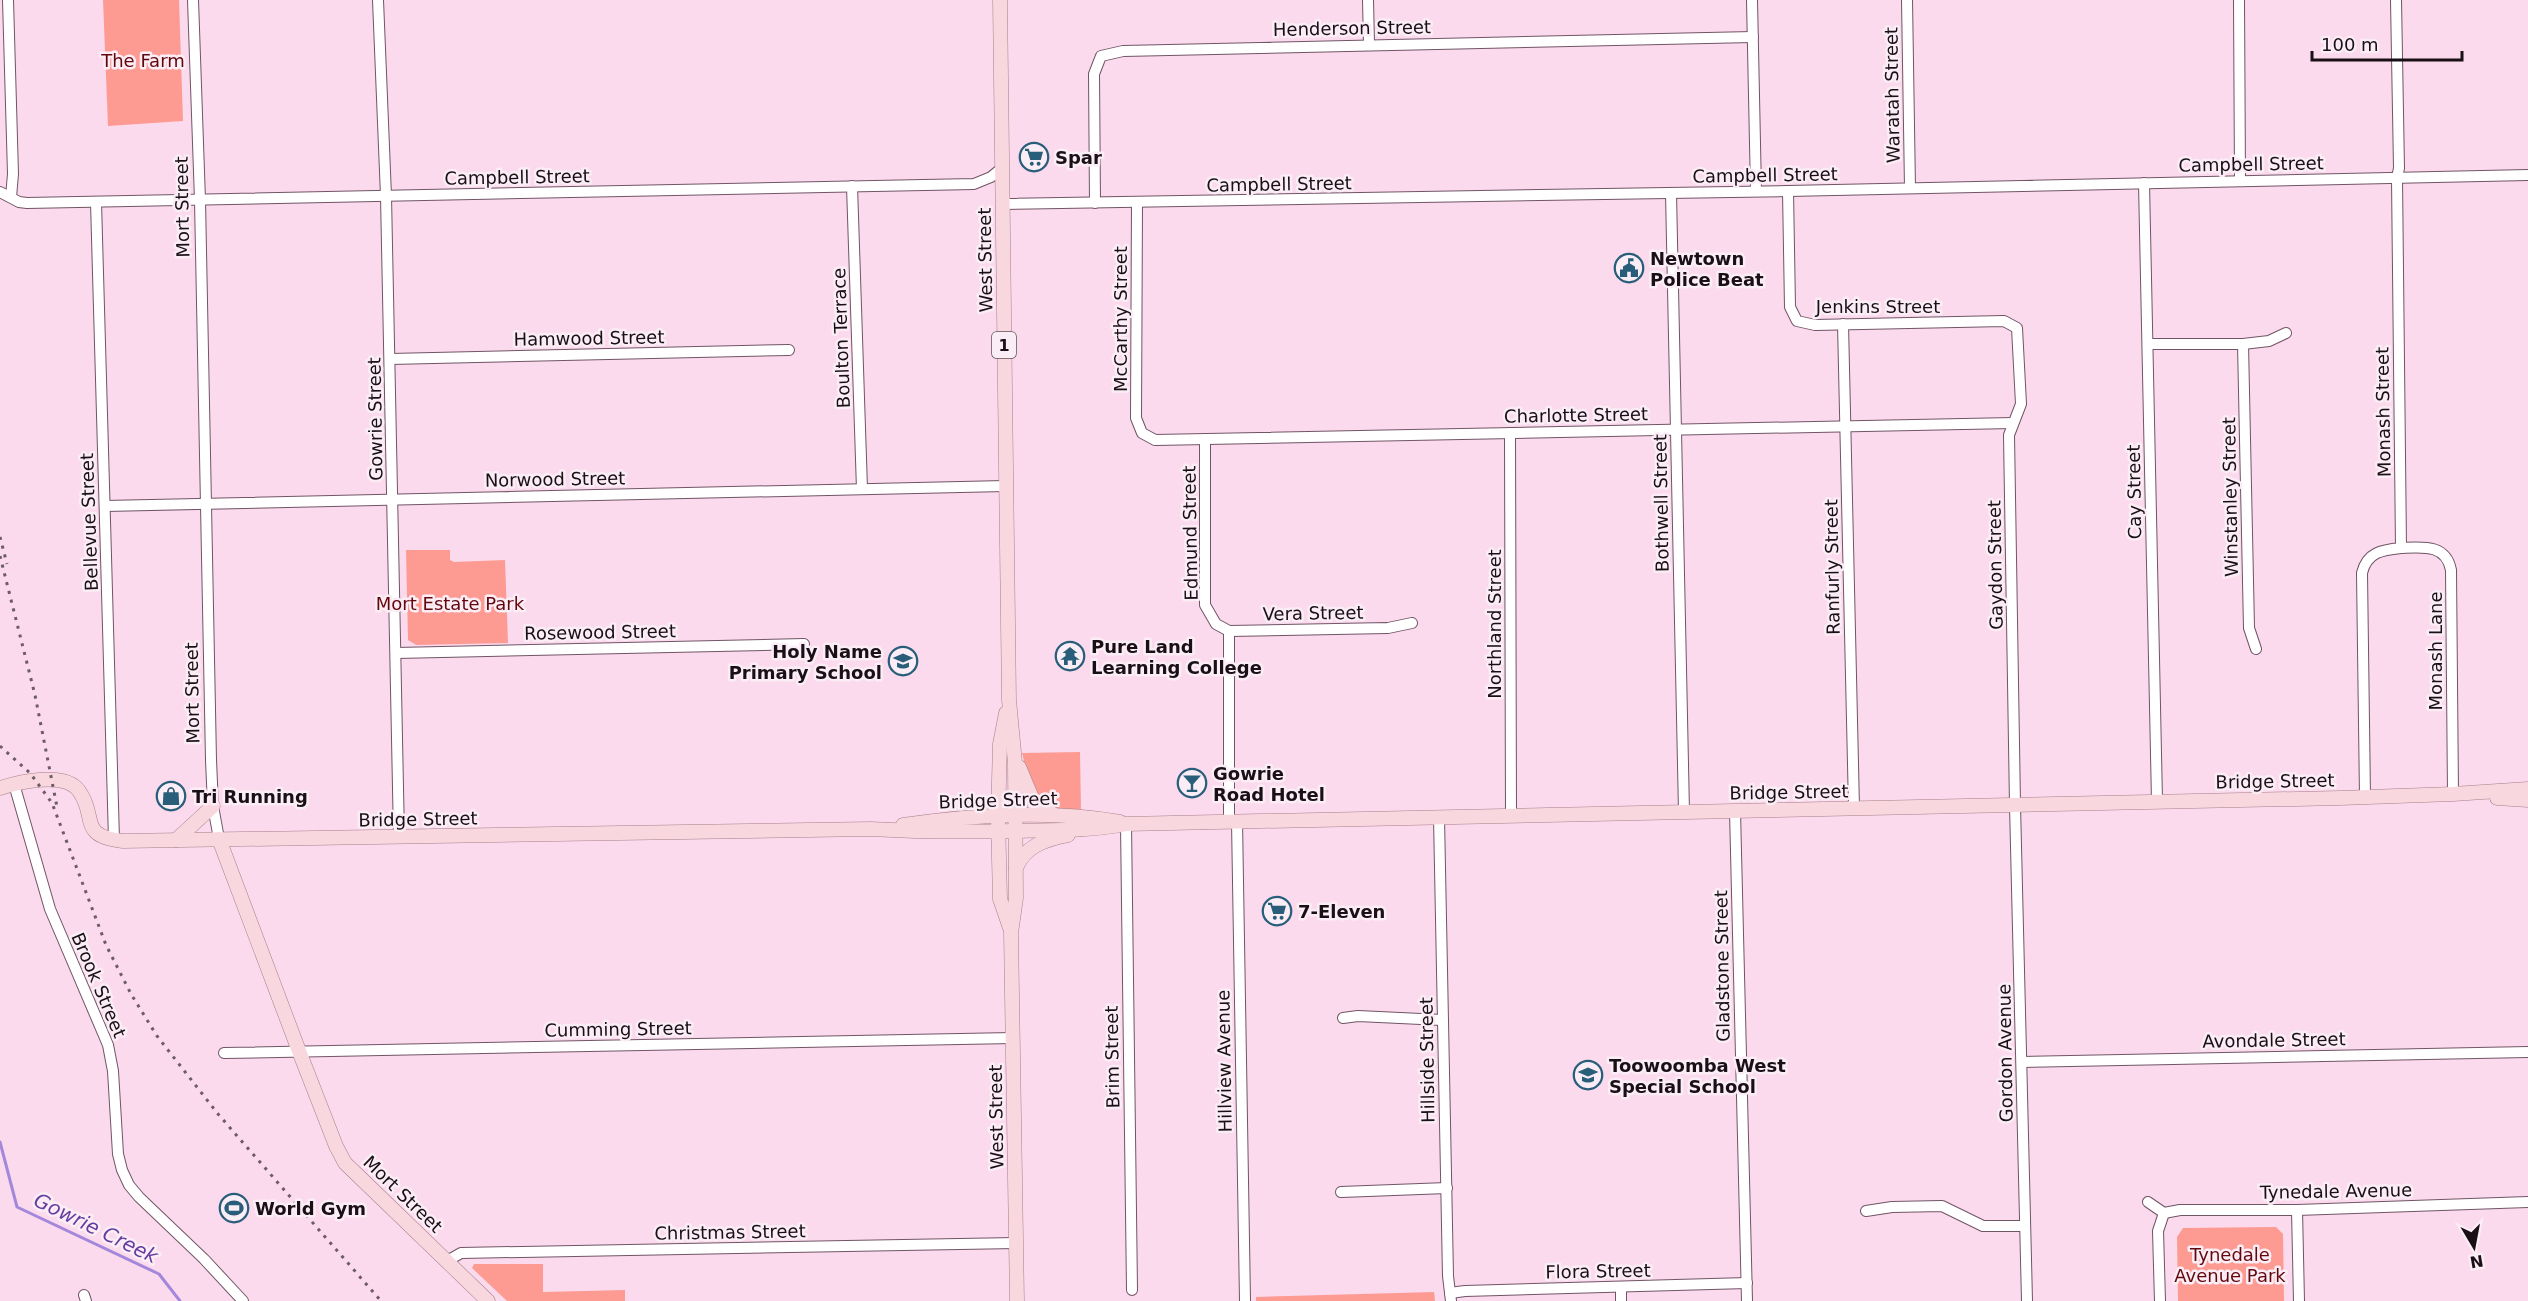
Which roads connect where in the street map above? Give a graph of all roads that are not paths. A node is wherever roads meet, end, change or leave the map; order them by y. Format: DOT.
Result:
graph roads {
  1 [pos="8,0"];
  2 [pos="193,0"];
  3 [pos="378,0"];
  4 [pos="1000,0"];
  5 [pos="1368,0"];
  6 [pos="1752,0"];
  7 [pos="1907,0"];
  8 [pos="2239,0"];
  9 [pos="2396,0"];
  10 [pos="1753,37"];
  11 [pos="1369,44"];
  12 [pos="1002,168"];
  13 [pos="2528,175"];
  14 [pos="2397,178"];
  15 [pos="2240,180"];
  16 [pos="2144,183"];
  17 [pos="852,186"];
  18 [pos="1910,188"];
  19 [pos="1756,191"];
  20 [pos="1788,191"];
  21 [pos="0,192"];
  22 [pos="1671,193"];
  23 [pos="386,196"];
  24 [pos="11,197"];
  25 [pos="200,200"];
  26 [pos="96,202"];
  27 [pos="1095,203"];
  28 [pos="1137,203"];
  29 [pos="1002,204"];
  30 [pos="1843,324"];
  31 [pos="2017,328"];
  32 [pos="2286,333"];
  33 [pos="2148,344"];
  34 [pos="2243,344"];
  35 [pos="789,350"];
  36 [pos="390,359"];
  37 [pos="2013,423"];
  38 [pos="1845,426"];
  39 [pos="1676,429"];
  40 [pos="1142,433"];
  41 [pos="1510,433"];
  42 [pos="1205,439"];
  43 [pos="1005,486"];
  44 [pos="862,489"];
  45 [pos="393,500"];
  46 [pos="206,504"];
  47 [pos="105,506"];
  48 [pos="2401,548"];
  49 [pos="1412,623"];
  50 [pos="1216,624"];
  51 [pos="1229,631"];
  52 [pos="804,644"];
  53 [pos="2256,649"];
  54 [pos="396,653"];
  55 [pos="1009,700"];
  56 [pos="1014,742"];
  57 [pos="14,784"];
  58 [pos="0,788"];
  59 [pos="2528,789"];
  60 [pos="2453,795"];
  61 [pos="2365,797"];
  62 [pos="2528,800"];
  63 [pos="2157,801"];
  64 [pos="2015,805"];
  65 [pos="213,806"];
  66 [pos="1854,808"];
  67 [pos="1736,811"];
  68 [pos="1684,812"];
  69 [pos="1057,815"];
  70 [pos="1511,815"];
  71 [pos="998,817"];
  72 [pos="1014,817"];
  73 [pos="1439,817"];
  74 [pos="1233,821"];
  75 [pos="1126,824"];
  76 [pos="871,829"];
  77 [pos="1097,830"];
  78 [pos="1015,831"];
  79 [pos="999,832"];
  80 [pos="399,837"];
  81 [pos="114,840"];
  82 [pos="176,840"];
  83 [pos="219,840"];
  84 [pos="1016,869"];
  85 [pos="1011,933"];
  86 [pos="1343,1018"];
  87 [pos="1442,1020"];
  88 [pos="1012,1038"];
  89 [pos="299,1051"];
  90 [pos="2528,1052"];
  91 [pos="224,1053"];
  92 [pos="2022,1062"];
  93 [pos="1446,1188"];
  94 [pos="1341,1192"];
  95 [pos="2528,1202"];
  96 [pos="2148,1203"];
  97 [pos="2297,1210"];
  98 [pos="1866,1211"];
  99 [pos="2164,1213"];
  100 [pos="2025,1226"];
  101 [pos="1016,1243"];
  102 [pos="447,1261"];
  103 [pos="1747,1283"];
  104 [pos="1621,1287"];
  105 [pos="1132,1290"];
  106 [pos="1450,1297"];
  107 [pos="243,1301"];
  108 [pos="488,1301"];
  109 [pos="1017,1301"];
  110 [pos="1245,1301"];
  111 [pos="1621,1301"];
  112 [pos="1747,1301"];
  113 [pos="2027,1301"];
  114 [pos="2160,1301"];
  115 [pos="2299,1301"];
  1 -- 24 [label="street"];
  2 -- 25 [label="street, Mort Street"];
  3 -- 23 [label="street, Gowrie Street"];
  4 -- 12 [label="main road, West Street"];
  5 -- 11 [label="street"];
  6 -- 10 [label="street"];
  7 -- 18 [label="street, Waratah Street"];
  8 -- 15 [label="street"];
  9 -- 14 [label="street, Monash Street"];
  10 -- 11 [label="street, Henderson Street"];
  10 -- 19 [label="street"];
  11 -- 27 [label="street, Henderson Street"];
  12 -- 17 [label="street, Campbell Street"];
  12 -- 29 [label="main road, West Street"];
  13 -- 14 [label="street, Campbell Street"];
  14 -- 15 [label="street, Campbell Street"];
  14 -- 48 [label="street, Monash Street"];
  15 -- 16 [label="street, Campbell Street"];
  16 -- 18 [label="street, Campbell Street"];
  16 -- 33 [label="street, Cay Street"];
  17 -- 23 [label="street, Campbell Street"];
  17 -- 44 [label="street, Boulton Terrace"];
  18 -- 20 [label="street, Campbell Street"];
  19 -- 20 [label="street, Campbell Street"];
  19 -- 22 [label="street, Campbell Street"];
  20 -- 30 [label="street, Jenkins Street"];
  21 -- 24 [label="street"];
  22 -- 28 [label="street, Campbell Street"];
  22 -- 39 [label="street, Bothwell Street"];
  23 -- 25 [label="street, Campbell Street"];
  23 -- 36 [label="street, Gowrie Street"];
  24 -- 26 [label="street, Campbell Street"];
  25 -- 26 [label="street, Campbell Street"];
  25 -- 46 [label="street, Mort Street"];
  26 -- 47 [label="street, Bellevue Street"];
  27 -- 28 [label="street, Campbell Street"];
  27 -- 29 [label="street, Campbell Street"];
  28 -- 40 [label="street, McCarthy Street"];
  29 -- 43 [label="main road, West Street / 1"];
  30 -- 31 [label="street, Jenkins Street"];
  30 -- 38 [label="street, Ranfurly Street"];
  31 -- 37 [label="street, Gaydon Street"];
  32 -- 34 [label="street"];
  33 -- 34 [label="street"];
  33 -- 63 [label="street, Cay Street"];
  34 -- 53 [label="street, Winstanley Street"];
  35 -- 36 [label="street, Hamwood Street"];
  36 -- 45 [label="street, Gowrie Street"];
  37 -- 38 [label="street, Charlotte Street"];
  37 -- 64 [label="street, Gaydon Street"];
  38 -- 39 [label="street, Charlotte Street"];
  38 -- 66 [label="street, Ranfurly Street"];
  39 -- 41 [label="street, Charlotte Street"];
  39 -- 68 [label="street, Bothwell Street"];
  40 -- 42 [label="street, Charlotte Street"];
  41 -- 42 [label="street, Charlotte Street"];
  41 -- 70 [label="street, Northland Street"];
  42 -- 50 [label="street, Edmund Street"];
  43 -- 44 [label="street, Norwood Street"];
  43 -- 55 [label="main road, West Street"];
  44 -- 45 [label="street, Norwood Street"];
  45 -- 46 [label="street, Norwood Street"];
  45 -- 54 [label="street, Gowrie Street"];
  46 -- 47 [label="street, Norwood Street"];
  46 -- 65 [label="street, Mort Street"];
  47 -- 81 [label="street, Bellevue Street"];
  48 -- 60 [label="street, Monash Lane"];
  48 -- 61 [label="street"];
  49 -- 51 [label="street, Vera Street"];
  50 -- 51 [label="street, Vera Street"];
  51 -- 74 [label="street"];
  52 -- 54 [label="street, Rosewood Street"];
  54 -- 80 [label="street, Gowrie Street"];
  55 -- 56 [label="main road, West Street"];
  55 -- 71 [label="main road, West Street"];
  56 -- 69 [label="main road"];
  56 -- 72 [label="main road, West Street"];
  57 -- 58 [label="main road"];
  57 -- 81 [label="main road"];
  57 -- 107 [label="street, Brook Street"];
  59 -- 60 [label="main road, Bridge Street"];
  60 -- 61 [label="main road, Bridge Street"];
  60 -- 62 [label="main road, Bridge Street"];
  61 -- 63 [label="main road, Bridge Street"];
  63 -- 64 [label="main road, Bridge Street"];
  64 -- 66 [label="main road, Bridge Street"];
  64 -- 92 [label="street, Gordon Avenue"];
  65 -- 82 [label="main road"];
  65 -- 83 [label="street, Mort Street"];
  66 -- 67 [label="main road, Bridge Street"];
  67 -- 68 [label="main road, Bridge Street"];
  67 -- 103 [label="street, Gladstone Street"];
  68 -- 70 [label="main road, Bridge Street"];
  69 -- 72 [label="main road, Bridge Street"];
  69 -- 75 [label="main road, Bridge Street"];
  70 -- 73 [label="main road, Bridge Street"];
  71 -- 72 [label="main road, Bridge Street"];
  71 -- 76 [label="main road, Bridge Street"];
  71 -- 79 [label="main road, West Street"];
  72 -- 78 [label="main road, West Street"];
  73 -- 74 [label="main road, Bridge Street"];
  73 -- 87 [label="street, Hillside Street"];
  74 -- 75 [label="main road, Bridge Street"];
  74 -- 110 [label="street, Hillview Avenue"];
  75 -- 77 [label="main road, Bridge Street"];
  75 -- 105 [label="street, Brim Street"];
  76 -- 79 [label="main road, Bridge Street"];
  76 -- 80 [label="main road, Bridge Street"];
  77 -- 78 [label="main road, Bridge Street"];
  77 -- 84 [label="main road"];
  78 -- 79 [label="main road, Bridge Street"];
  78 -- 84 [label="main road, West Street"];
  79 -- 85 [label="main road, West Street"];
  80 -- 83 [label="main road, Bridge Street"];
  81 -- 82 [label="main road, Bridge Street"];
  82 -- 83 [label="main road, Bridge Street"];
  83 -- 89 [label="main road, Mort Street"];
  84 -- 85 [label="main road, West Street"];
  85 -- 88 [label="main road, West Street"];
  86 -- 87 [label="street"];
  87 -- 93 [label="street, Hillside Street"];
  88 -- 89 [label="street, Cumming Street"];
  88 -- 101 [label="main road, West Street"];
  89 -- 91 [label="street, Cumming Street"];
  89 -- 102 [label="main road, Mort Street"];
  90 -- 92 [label="street, Avondale Street"];
  92 -- 100 [label="street, Gordon Avenue"];
  93 -- 94 [label="street"];
  93 -- 106 [label="street, Hillside Street"];
  95 -- 97 [label="street, Tynedale Avenue"];
  96 -- 99 [label="street"];
  97 -- 99 [label="street, Tynedale Avenue"];
  97 -- 115 [label="street"];
  98 -- 100 [label="street"];
  99 -- 114 [label="street"];
  100 -- 113 [label="street, Gordon Avenue"];
  101 -- 102 [label="street, Christmas Street"];
  101 -- 109 [label="main road, West Street"];
  102 -- 108 [label="main road, Mort Street"];
  103 -- 104 [label="street, Flora Street"];
  103 -- 112 [label="street, Gladstone Street"];
  104 -- 106 [label="street, Flora Street"];
  104 -- 111 [label="street"];
}
